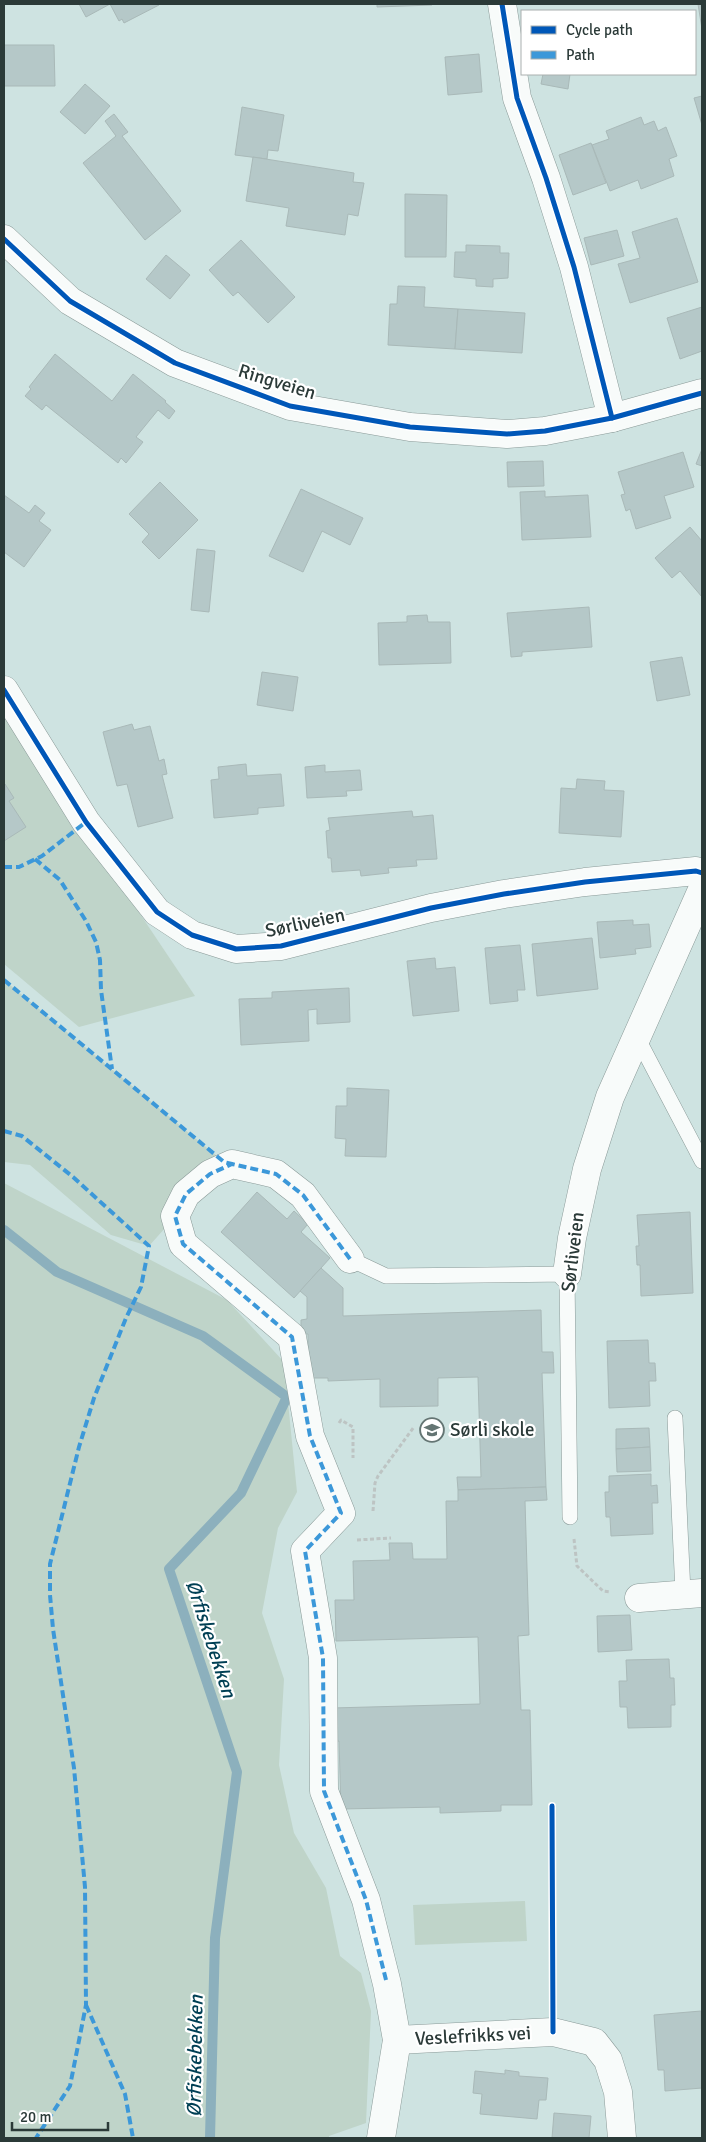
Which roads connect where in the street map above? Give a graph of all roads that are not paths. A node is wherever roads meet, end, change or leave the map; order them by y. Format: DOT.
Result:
graph roads {
  1 [pos="502,4"];
  2 [pos="4,239"];
  3 [pos="702,393"];
  4 [pos="612,418"];
  5 [pos="4,690"];
  6 [pos="702,873"];
  7 [pos="702,890"];
  8 [pos="638,1039"];
  9 [pos="702,1161"];
  10 [pos="350,1259"];
  11 [pos="567,1274"];
  12 [pos="675,1418"];
  13 [pos="570,1517"];
  14 [pos="693,1593"];
  15 [pos="639,1598"];
  16 [pos="397,2040"];
  17 [pos="381,2138"];
  18 [pos="622,2138"];
  1 -- 4 [label="street"];
  2 -- 4 [label="street, Ringveien"];
  3 -- 4 [label="street, Ringveien"];
  5 -- 6 [label="street, Sørliveien"];
  7 -- 8 [label="street, Sørliveien"];
  8 -- 9 [label="lane"];
  8 -- 11 [label="street, Sørliveien"];
  10 -- 11 [label="lane"];
  10 -- 16 [label="street, Veslefrikks vei"];
  11 -- 13 [label="lane, Sørliveien"];
  12 -- 14 [label="lane"];
  14 -- 15 [label="street"];
  16 -- 17 [label="street, Veslefrikks vei"];
  16 -- 18 [label="street, Veslefrikks vei"];
}
